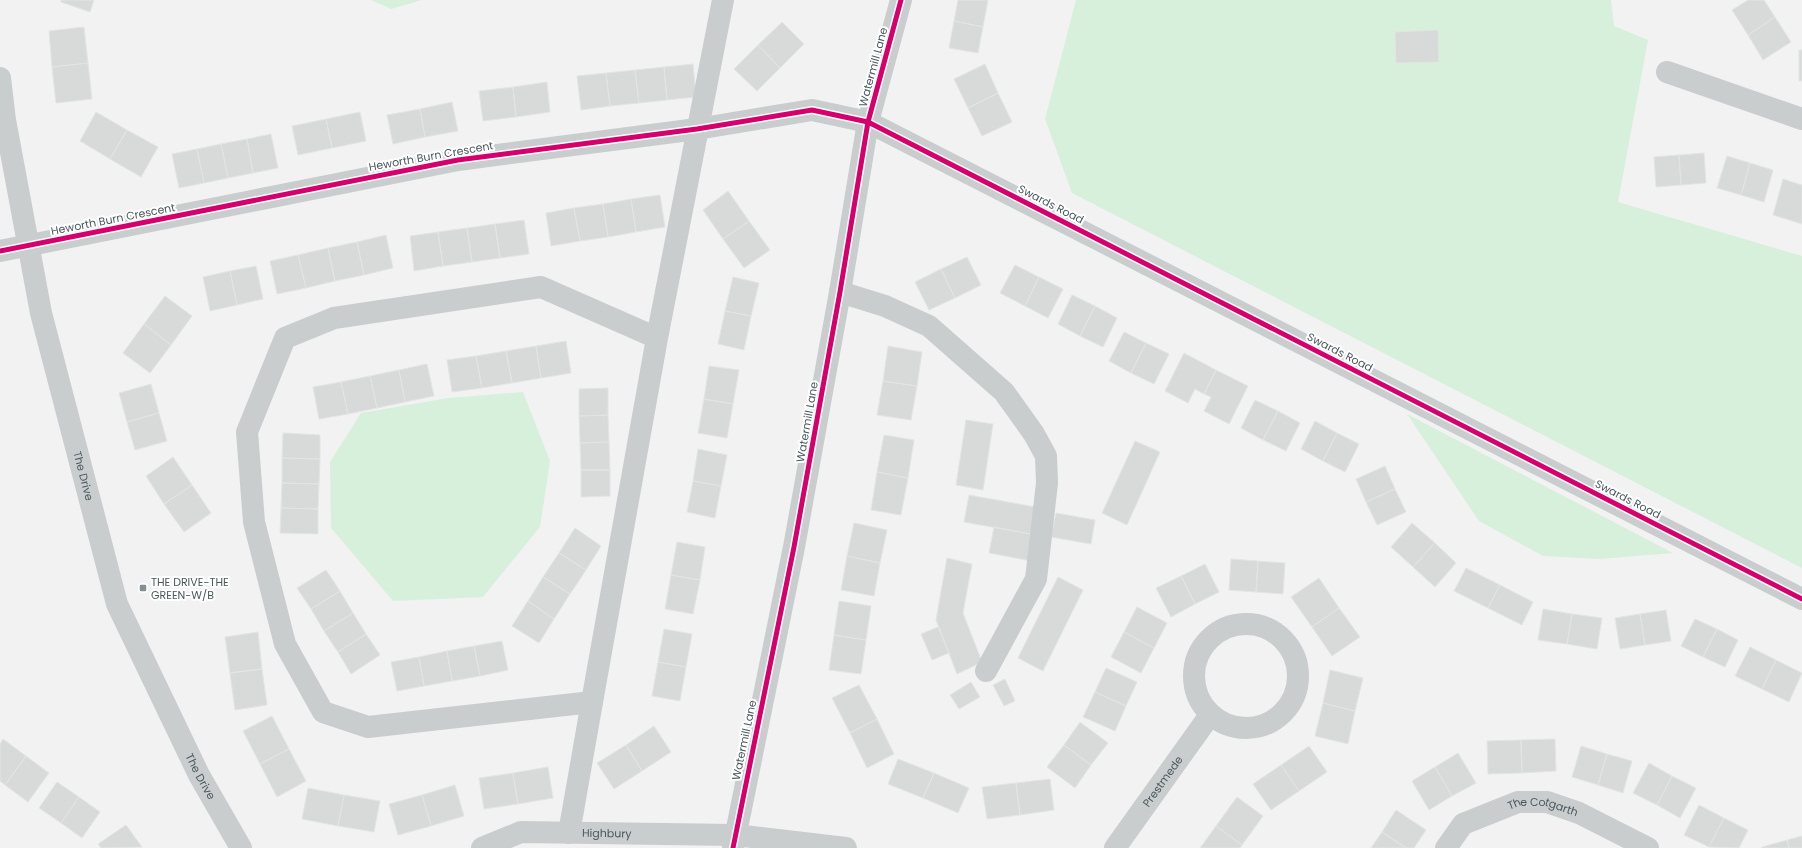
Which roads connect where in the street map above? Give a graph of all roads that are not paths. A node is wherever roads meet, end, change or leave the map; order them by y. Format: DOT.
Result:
graph roads {
  1 [pos="723,0"];
  2 [pos="902,0"];
  3 [pos="1667,72"];
  4 [pos="0,78"];
  5 [pos="1802,118"];
  6 [pos="868,122"];
  7 [pos="697,129"];
  8 [pos="28,247"];
  9 [pos="0,251"];
  10 [pos="840,292"];
  11 [pos="656,338"];
  12 [pos="1802,599"];
  13 [pos="986,671"];
  14 [pos="592,702"];
  15 [pos="1210,715"];
  16 [pos="569,833"];
  17 [pos="734,842"];
  18 [pos="241,848"];
  19 [pos="482,848"];
  20 [pos="846,848"];
  21 [pos="1115,848"];
  22 [pos="1446,848"];
  23 [pos="1648,848"];
  1 -- 7 [label="street"];
  2 -- 6 [label="street, Watermill Lane"];
  3 -- 5 [label="street"];
  4 -- 8 [label="street, The Drive"];
  6 -- 7 [label="street, Heworth Burn Crescent"];
  6 -- 10 [label="street, Watermill Lane"];
  6 -- 12 [label="street, Swards Road"];
  7 -- 8 [label="street, Heworth Burn Crescent"];
  7 -- 11 [label="street"];
  8 -- 9 [label="street, Heworth Burn Crescent"];
  8 -- 18 [label="street, The Drive"];
  10 -- 13 [label="street"];
  10 -- 17 [label="street, Watermill Lane"];
  11 -- 14 [label="street"];
  11 -- 14 [label="street"];
  14 -- 16 [label="street"];
  15 -- 15 [label="street"];
  15 -- 21 [label="street, Prestmede"];
  16 -- 17 [label="street, Highbury"];
  16 -- 19 [label="street, Highbury"];
  17 -- 20 [label="street, Highbury"];
  22 -- 23 [label="street, The Cotgarth"];
}
